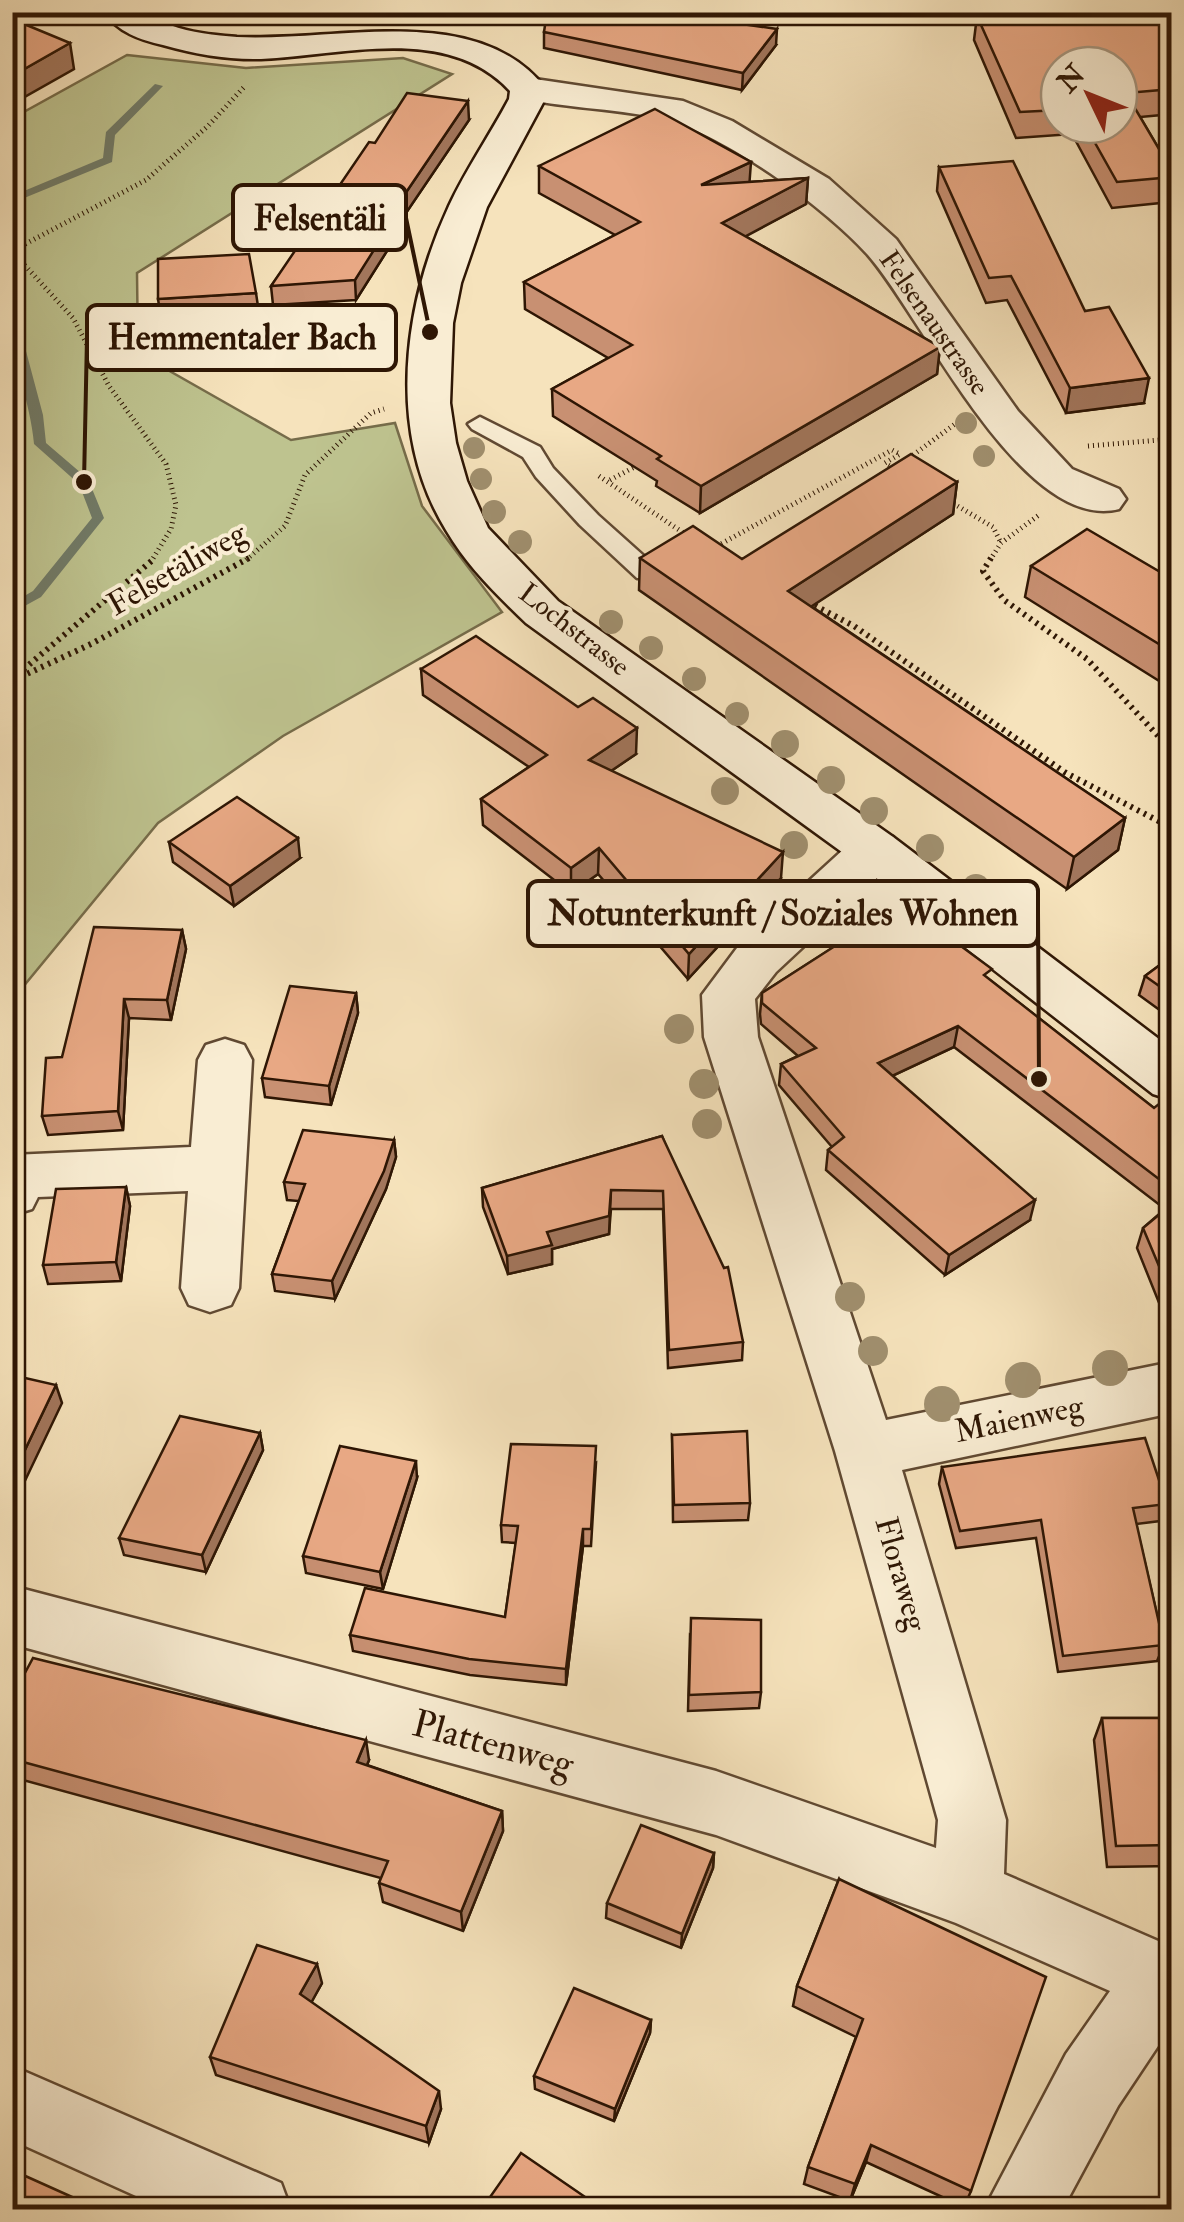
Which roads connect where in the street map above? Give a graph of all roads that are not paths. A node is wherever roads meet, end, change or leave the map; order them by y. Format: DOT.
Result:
graph roads {
  1 [pos="121,12"];
  2 [pos="528,89"];
  3 [pos="480,424"];
  4 [pos="1077,485"];
  5 [pos="646,572"];
  6 [pos="875,850"];
  7 [pos="224,1060"];
  8 [pos="1172,1079"];
  9 [pos="219,1168"];
  10 [pos="12,1193"];
  11 [pos="210,1288"];
  12 [pos="1172,1387"];
  13 [pos="866,1451"];
  14 [pos="12,1615"];
  15 [pos="968,1893"];
  16 [pos="1166,1977"];
  17 [pos="12,2102"];
  18 [pos="254,2210"];
  19 [pos="1020,2210"];
  1 -- 2 [label="street"];
  2 -- 4 [label="street, Felsenaustrasse"];
  2 -- 6 [label="street, Lochstrasse"];
  3 -- 5 [label="lane"];
  6 -- 8 [label="street, Lochstrasse"];
  6 -- 13 [label="street, Floraweg"];
  7 -- 9 [label="street"];
  9 -- 10 [label="street"];
  9 -- 11 [label="street"];
  12 -- 13 [label="street, Maienweg"];
  13 -- 15 [label="street, Floraweg"];
  14 -- 15 [label="street, Plattenweg"];
  15 -- 16 [label="street"];
  16 -- 19 [label="street"];
  17 -- 18 [label="street"];
}
